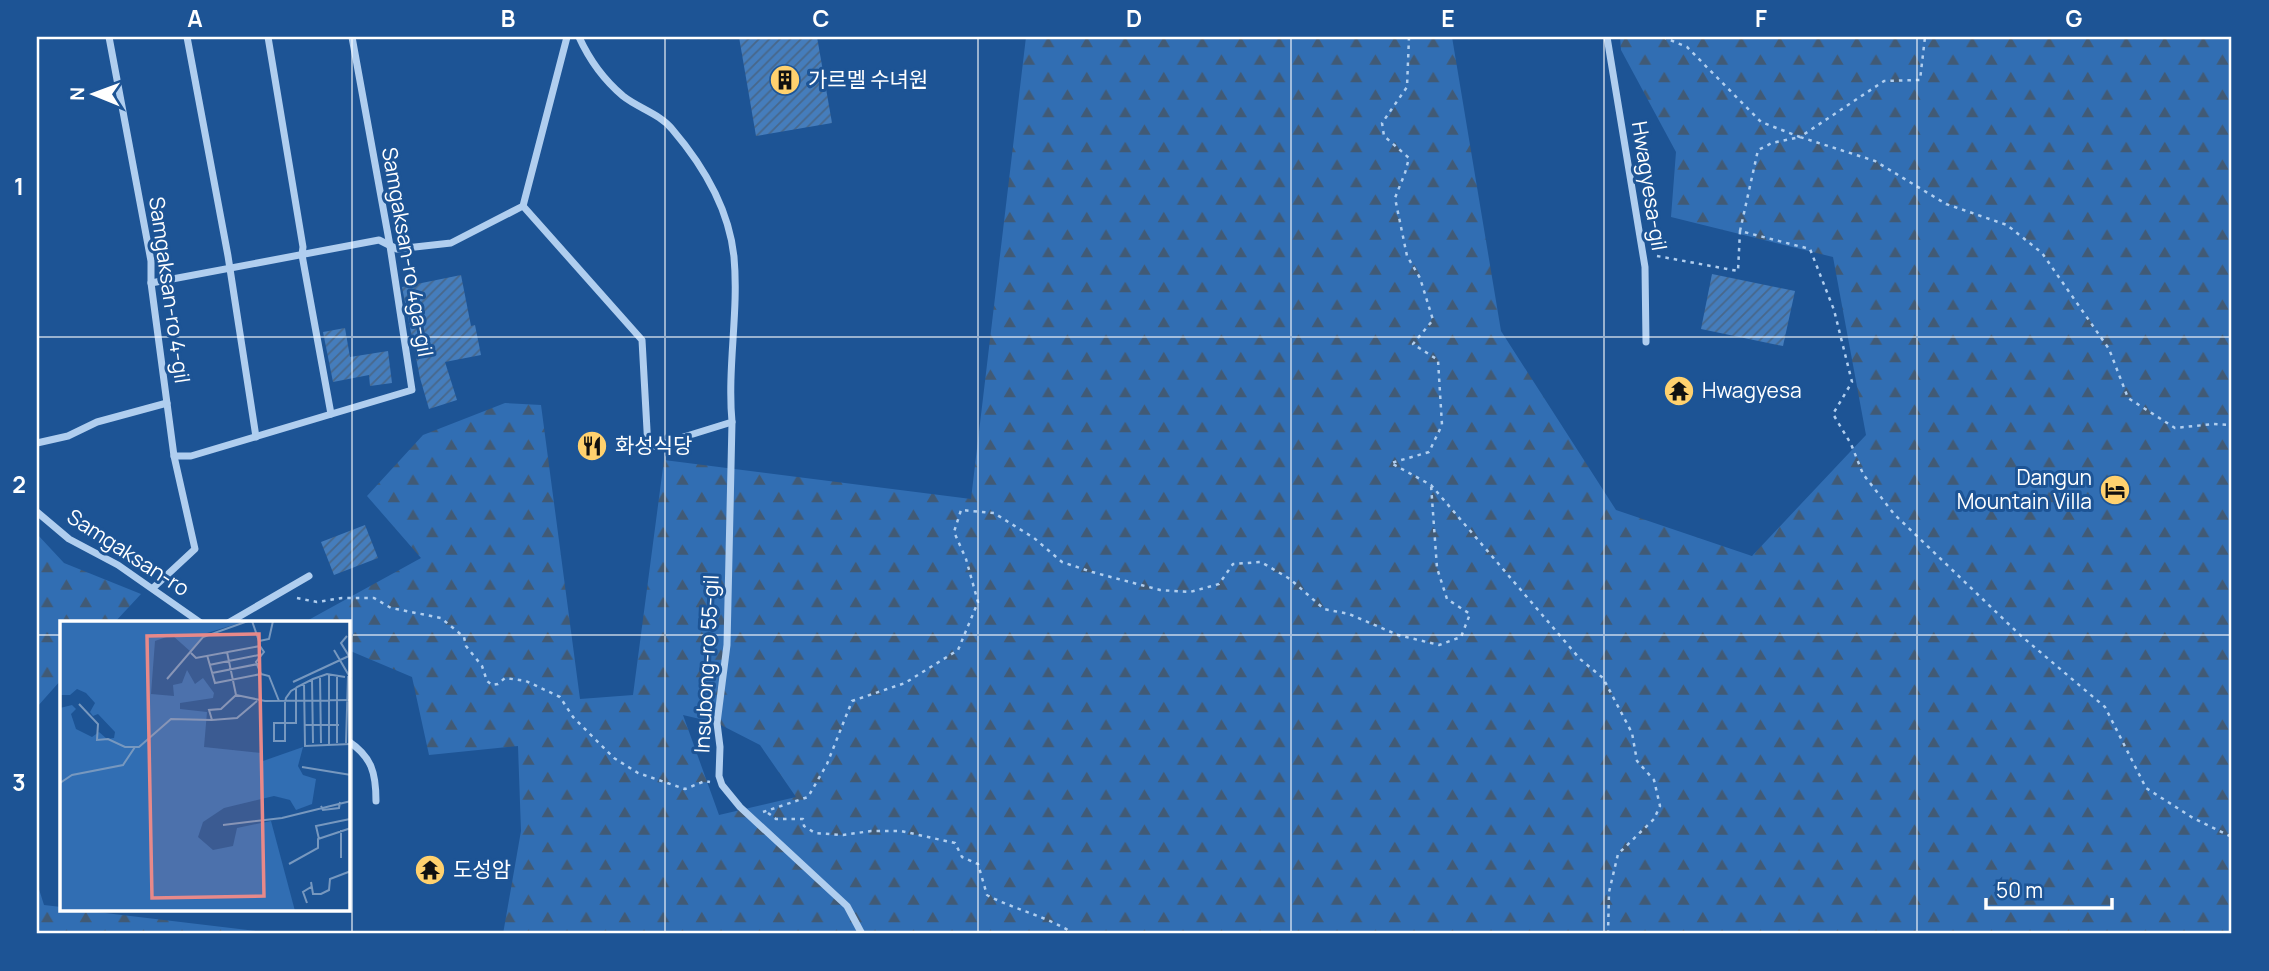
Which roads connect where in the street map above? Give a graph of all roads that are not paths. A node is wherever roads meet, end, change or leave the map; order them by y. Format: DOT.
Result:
graph roads {
  1 [pos="109,37"];
  2 [pos="187,37"];
  3 [pos="268,37"];
  4 [pos="352,37"];
  5 [pos="567,37"];
  6 [pos="579,37"];
  7 [pos="1607,37"];
  8 [pos="523,206"];
  9 [pos="390,246"];
  10 [pos="302,255"];
  11 [pos="229,268"];
  12 [pos="151,283"];
  13 [pos="1646,342"];
  14 [pos="167,403"];
  15 [pos="331,414"];
  16 [pos="732,422"];
  17 [pos="256,437"];
  18 [pos="37,443"];
  19 [pos="174,456"];
  20 [pos="37,512"];
  21 [pos="309,576"];
  22 [pos="153,588"];
  23 [pos="198,621"];
  24 [pos="232,621"];
  25 [pos="350,742"];
  26 [pos="376,801"];
  27 [pos="862,934"];
  1 -- 12 [label="street, Samgaksan-ro 4-gil"];
  2 -- 11 [label="street"];
  3 -- 10 [label="street"];
  4 -- 9 [label="street, Samgaksan-ro 4ga-gil"];
  5 -- 8 [label="street"];
  6 -- 16 [label="street, Insubong-ro 55-gil"];
  7 -- 13 [label="street, Hwagyesa-gil"];
  8 -- 9 [label="street"];
  8 -- 16 [label="street"];
  9 -- 10 [label="street"];
  9 -- 15 [label="street, Samgaksan-ro 4ga-gil"];
  10 -- 11 [label="street"];
  10 -- 15 [label="street"];
  11 -- 12 [label="street"];
  11 -- 17 [label="street"];
  12 -- 14 [label="street, Samgaksan-ro 4-gil"];
  14 -- 18 [label="street"];
  14 -- 19 [label="street, Samgaksan-ro 4-gil"];
  15 -- 17 [label="street, Samgaksan-ro 4ga-gil"];
  16 -- 27 [label="street, Insubong-ro 55-gil"];
  17 -- 19 [label="street, Samgaksan-ro 4ga-gil"];
  19 -- 22 [label="street, Samgaksan-ro 4-gil"];
  20 -- 22 [label="street, Samgaksan-ro"];
  21 -- 24 [label="street"];
  22 -- 23 [label="street, Samgaksan-ro"];
  25 -- 26 [label="street"];
}
